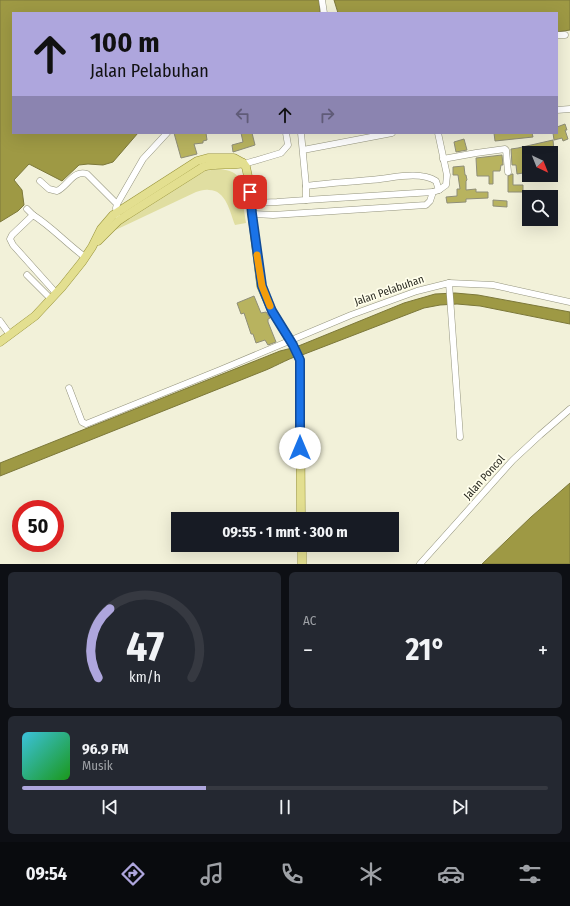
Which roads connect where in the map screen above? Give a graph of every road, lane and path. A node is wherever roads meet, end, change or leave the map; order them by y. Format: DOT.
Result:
graph roads {
  1 [pos="322,0"];
  2 [pos="324,12"];
  3 [pos="565,35"];
  4 [pos="558,36"];
  5 [pos="570,109"];
  6 [pos="558,110"];
  7 [pos="166,134"];
  8 [pos="286,134"];
  9 [pos="301,134"];
  10 [pos="387,134"];
  11 [pos="438,134"];
  12 [pos="303,150"];
  13 [pos="443,159"];
  14 [pos="244,164"];
  15 [pos="508,172"];
  16 [pos="40,181"];
  17 [pos="306,186"];
  18 [pos="436,191"];
  19 [pos="306,200"];
  20 [pos="252,203"];
  21 [pos="27,209"];
  22 [pos="118,212"];
  23 [pos="252,214"];
  24 [pos="34,216"];
  25 [pos="85,257"];
  26 [pos="27,275"];
  27 [pos="449,283"];
  28 [pos="56,293"];
  29 [pos="51,299"];
  30 [pos="570,302"];
  31 [pos="0,320"];
  32 [pos="10,335"];
  33 [pos="0,342"];
  34 [pos="292,343"];
  35 [pos="69,388"];
  36 [pos="570,410"];
  37 [pos="460,437"];
  38 [pos="301,512"];
  39 [pos="302,552"];
  40 [pos="302,564"];
  41 [pos="420,564"];
  1 -- 2 [label="street"];
  3 -- 4 [label="street"];
  5 -- 6 [label="street"];
  7 -- 22 [label="street"];
  8 -- 14 [label="street"];
  9 -- 12 [label="street"];
  10 -- 12 [label="street"];
  11 -- 13 [label="street"];
  12 -- 17 [label="street"];
  13 -- 15 [label="street"];
  13 -- 18 [label="street"];
  14 -- 20 [label="main road"];
  14 -- 22 [label="main road"];
  16 -- 22 [label="street"];
  17 -- 18 [label="street"];
  17 -- 19 [label="street"];
  18 -- 19 [label="street"];
  18 -- 23 [label="street"];
  19 -- 20 [label="street"];
  20 -- 23 [label="main road"];
  21 -- 24 [label="street"];
  22 -- 25 [label="main road"];
  23 -- 34 [label="main road"];
  24 -- 25 [label="street"];
  24 -- 28 [label="street"];
  25 -- 28 [label="main road"];
  26 -- 29 [label="street"];
  27 -- 30 [label="street, Jalan Pelabuhan"];
  27 -- 34 [label="street, Jalan Pelabuhan"];
  27 -- 37 [label="street"];
  28 -- 29 [label="main road"];
  29 -- 32 [label="main road"];
  31 -- 32 [label="street"];
  32 -- 33 [label="main road"];
  34 -- 35 [label="street, Jalan Pelabuhan"];
  34 -- 38 [label="main road"];
  36 -- 41 [label="street, Jalan Poncol"];
  39 -- 40 [label="main road"];
}
